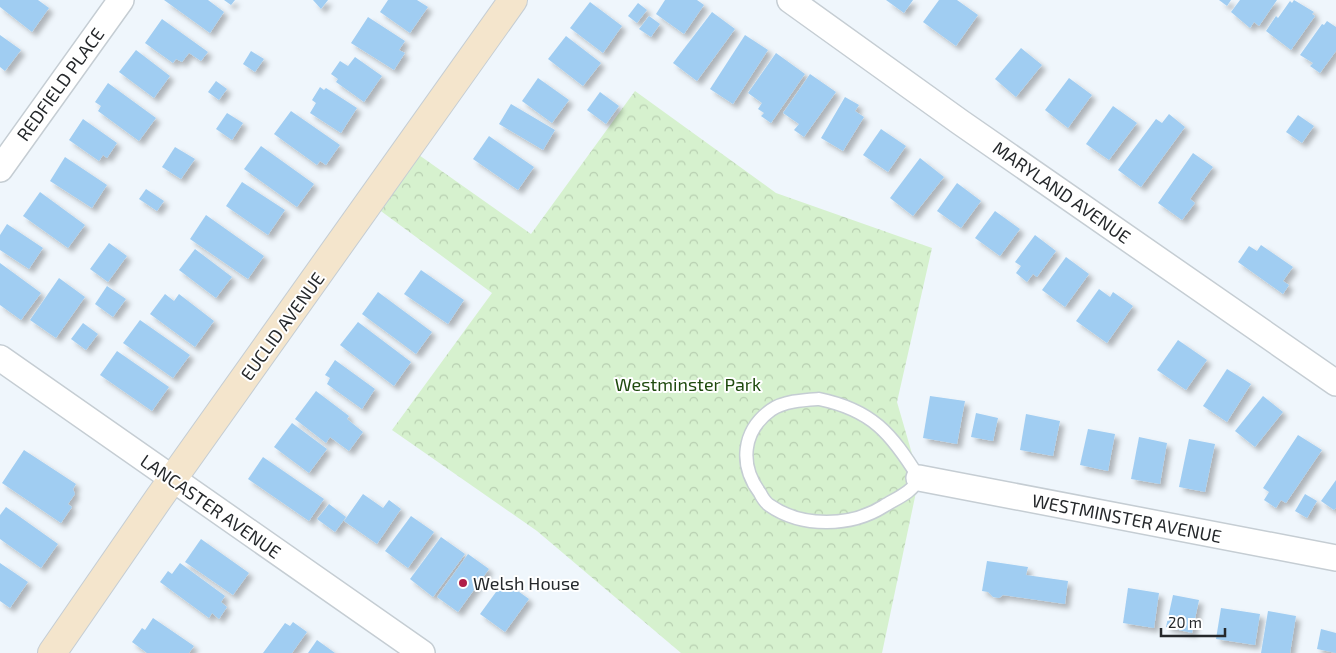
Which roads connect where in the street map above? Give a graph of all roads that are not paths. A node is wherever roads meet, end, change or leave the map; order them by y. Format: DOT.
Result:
graph roads {
  1 [pos="121,0"];
  2 [pos="513,0"];
  3 [pos="790,0"];
  4 [pos="0,169"];
  5 [pos="0,358"];
  6 [pos="1336,383"];
  7 [pos="919,478"];
  8 [pos="173,479"];
  9 [pos="1336,558"];
  10 [pos="52,653"];
  11 [pos="422,653"];
  1 -- 4 [label="street, REDFIELD PLACE"];
  2 -- 8 [label="street, EUCLID AVENUE"];
  3 -- 6 [label="street, MARYLAND AVENUE"];
  5 -- 8 [label="street, LANCASTER AVENUE"];
  7 -- 7 [label="lane"];
  7 -- 9 [label="street, WESTMINSTER AVENUE"];
  8 -- 10 [label="street, EUCLID AVENUE"];
  8 -- 11 [label="street, LANCASTER AVENUE"];
}
